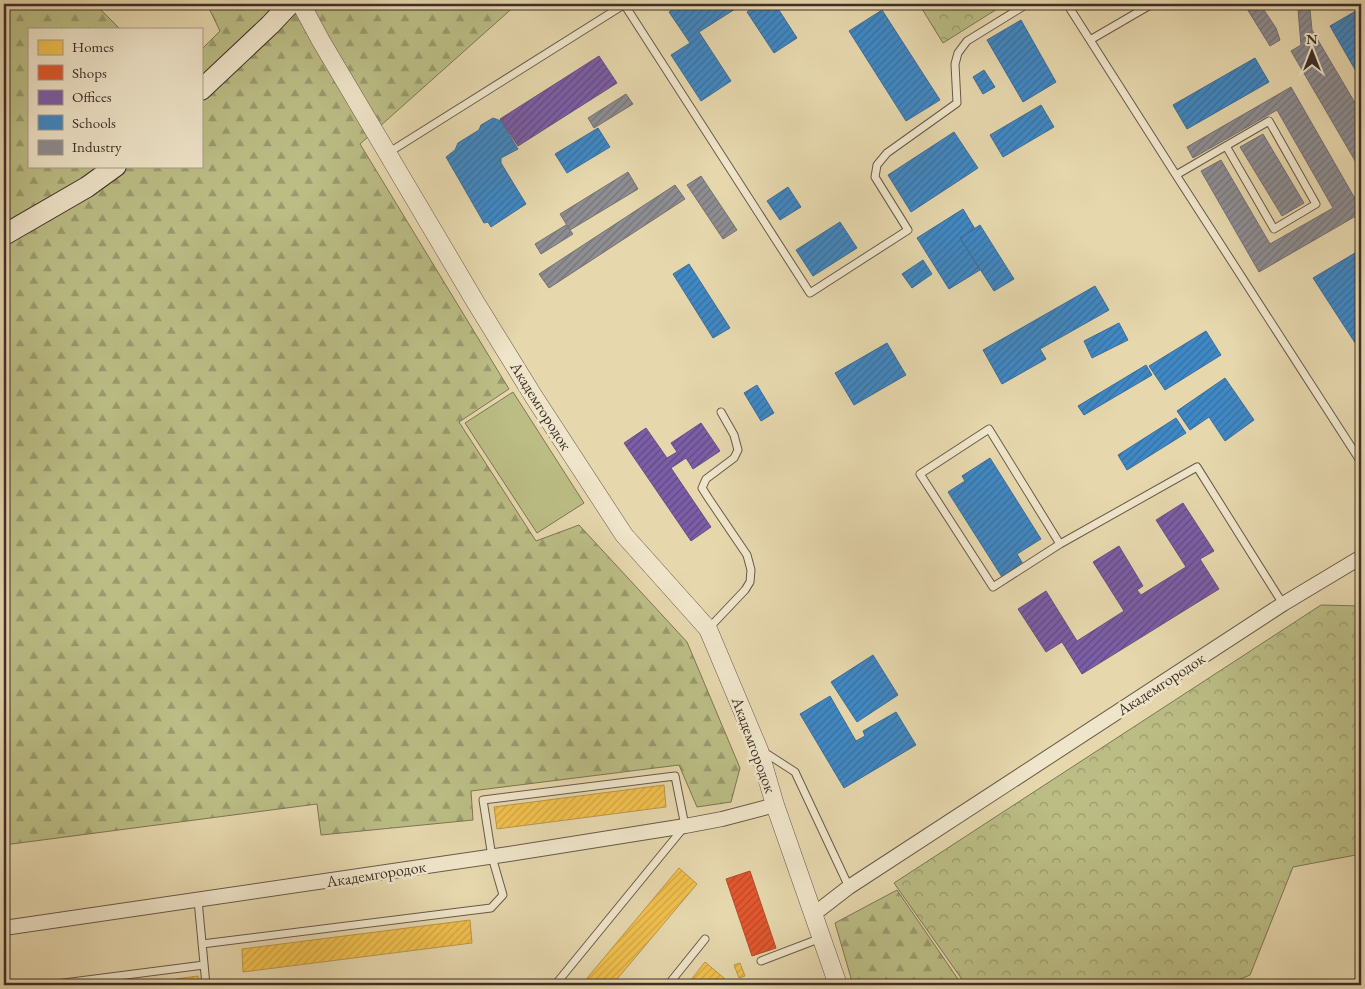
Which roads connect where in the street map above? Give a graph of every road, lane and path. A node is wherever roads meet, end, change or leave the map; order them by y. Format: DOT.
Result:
graph roads {
  1 [pos="290,4"];
  2 [pos="301,4"];
  3 [pos="624,4"];
  4 [pos="1027,4"];
  5 [pos="1068,4"];
  6 [pos="1152,4"];
  7 [pos="1090,40"];
  8 [pos="202,89"];
  9 [pos="1226,146"];
  10 [pos="388,153"];
  11 [pos="113,168"];
  12 [pos="1176,174"];
  13 [pos="4,235"];
  14 [pos="721,412"];
  15 [pos="1361,462"];
  16 [pos="1060,544"];
  17 [pos="1361,558"];
  18 [pos="1284,604"];
  19 [pos="708,629"];
  20 [pos="759,750"];
  21 [pos="775,805"];
  22 [pos="685,826"];
  23 [pos="492,856"];
  24 [pos="849,887"];
  25 [pos="198,900"];
  26 [pos="814,914"];
  27 [pos="4,928"];
  28 [pos="822,938"];
  29 [pos="4,939"];
  30 [pos="705,939"];
  31 [pos="202,944"];
  32 [pos="761,961"];
  33 [pos="204,965"];
  34 [pos="48,985"];
  35 [pos="206,985"];
  36 [pos="555,985"];
  37 [pos="668,985"];
  38 [pos="838,985"];
  1 -- 8 [label="main road"];
  2 -- 10 [label="street, Академгородок"];
  3 -- 4 [label="lane"];
  3 -- 10 [label="lane"];
  5 -- 7 [label="lane"];
  6 -- 7 [label="lane"];
  7 -- 12 [label="lane"];
  9 -- 9 [label="lane"];
  9 -- 12 [label="lane"];
  10 -- 19 [label="street, Академгородок"];
  11 -- 13 [label="main road"];
  12 -- 15 [label="lane"];
  14 -- 19 [label="lane"];
  16 -- 16 [label="lane"];
  16 -- 18 [label="lane"];
  17 -- 18 [label="street, Академгородок"];
  18 -- 24 [label="street, Академгородок"];
  19 -- 20 [label="street, Академгородок"];
  20 -- 21 [label="street, Академгородок"];
  20 -- 24 [label="lane"];
  21 -- 22 [label="street, Академгородок"];
  21 -- 26 [label="street, Академгородок"];
  22 -- 23 [label="street, Академгородок"];
  22 -- 23 [label="lane"];
  22 -- 36 [label="lane"];
  23 -- 25 [label="street, Академгородок"];
  23 -- 31 [label="lane"];
  24 -- 26 [label="street, Академгородок"];
  25 -- 27 [label="street, Академгородок"];
  25 -- 31 [label="lane"];
  26 -- 28 [label="street, Академгородок"];
  27 -- 29 [label="street, Академгородок"];
  28 -- 32 [label="lane"];
  28 -- 38 [label="street, Академгородок"];
  30 -- 37 [label="lane"];
  31 -- 33 [label="lane"];
  33 -- 34 [label="lane"];
  33 -- 35 [label="lane"];
}
